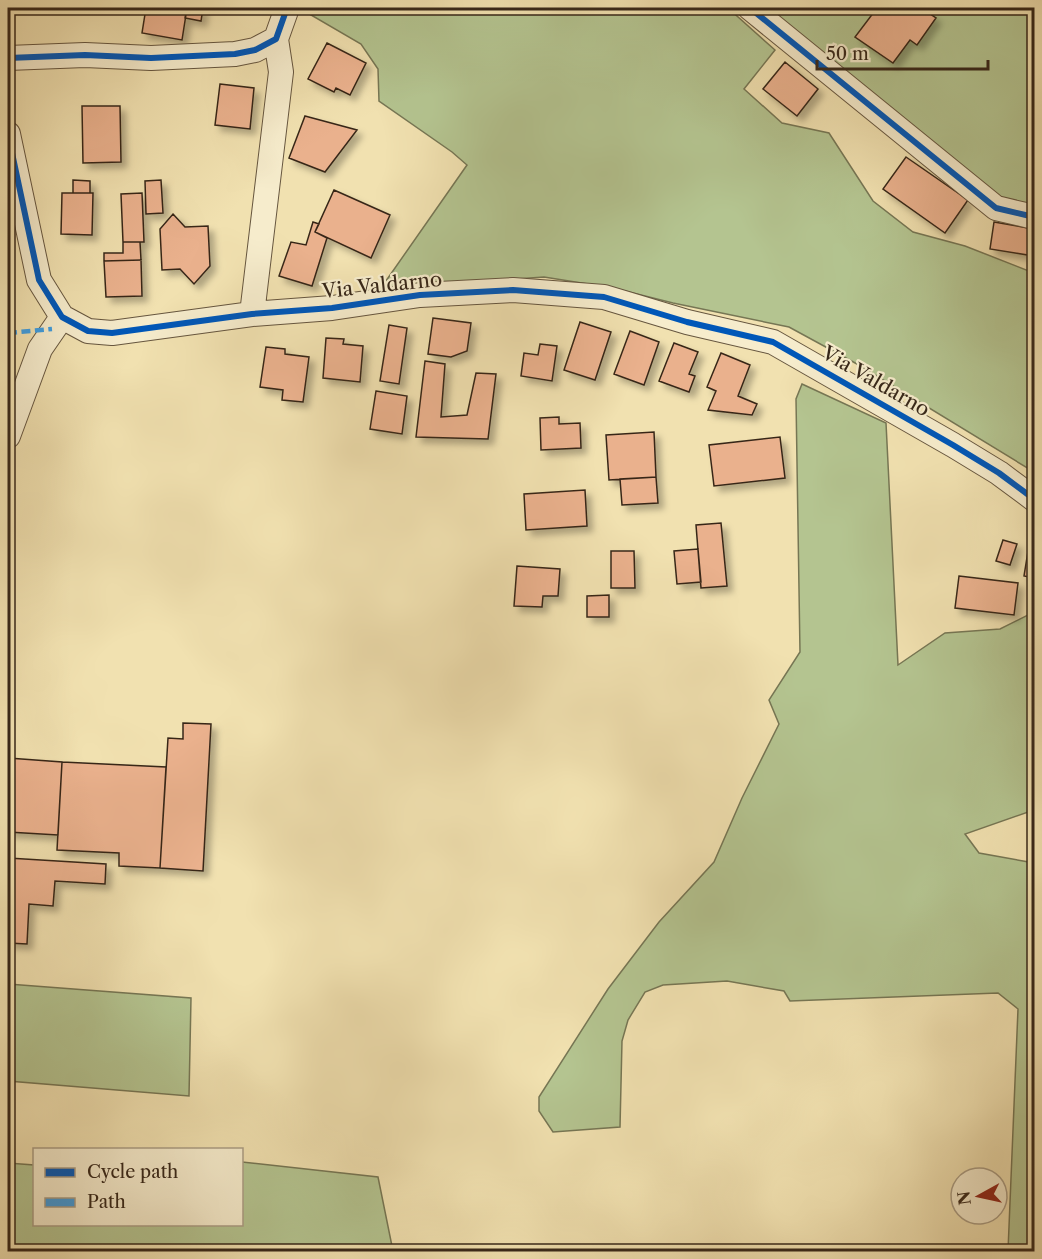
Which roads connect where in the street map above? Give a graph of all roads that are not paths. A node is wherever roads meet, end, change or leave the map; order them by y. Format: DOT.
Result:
graph roads {
  1 [pos="287,8"];
  2 [pos="750,8"];
  3 [pos="276,39"];
  4 [pos="8,58"];
  5 [pos="8,134"];
  6 [pos="1035,217"];
  7 [pos="252,314"];
  8 [pos="62,317"];
  9 [pos="8,436"];
  10 [pos="1035,499"];
  1 -- 3 [label="street"];
  2 -- 6 [label="street"];
  3 -- 4 [label="street"];
  3 -- 7 [label="street"];
  5 -- 8 [label="street"];
  7 -- 8 [label="street, Via Valdarno"];
  7 -- 10 [label="street, Via Valdarno"];
  8 -- 9 [label="street"];
}
